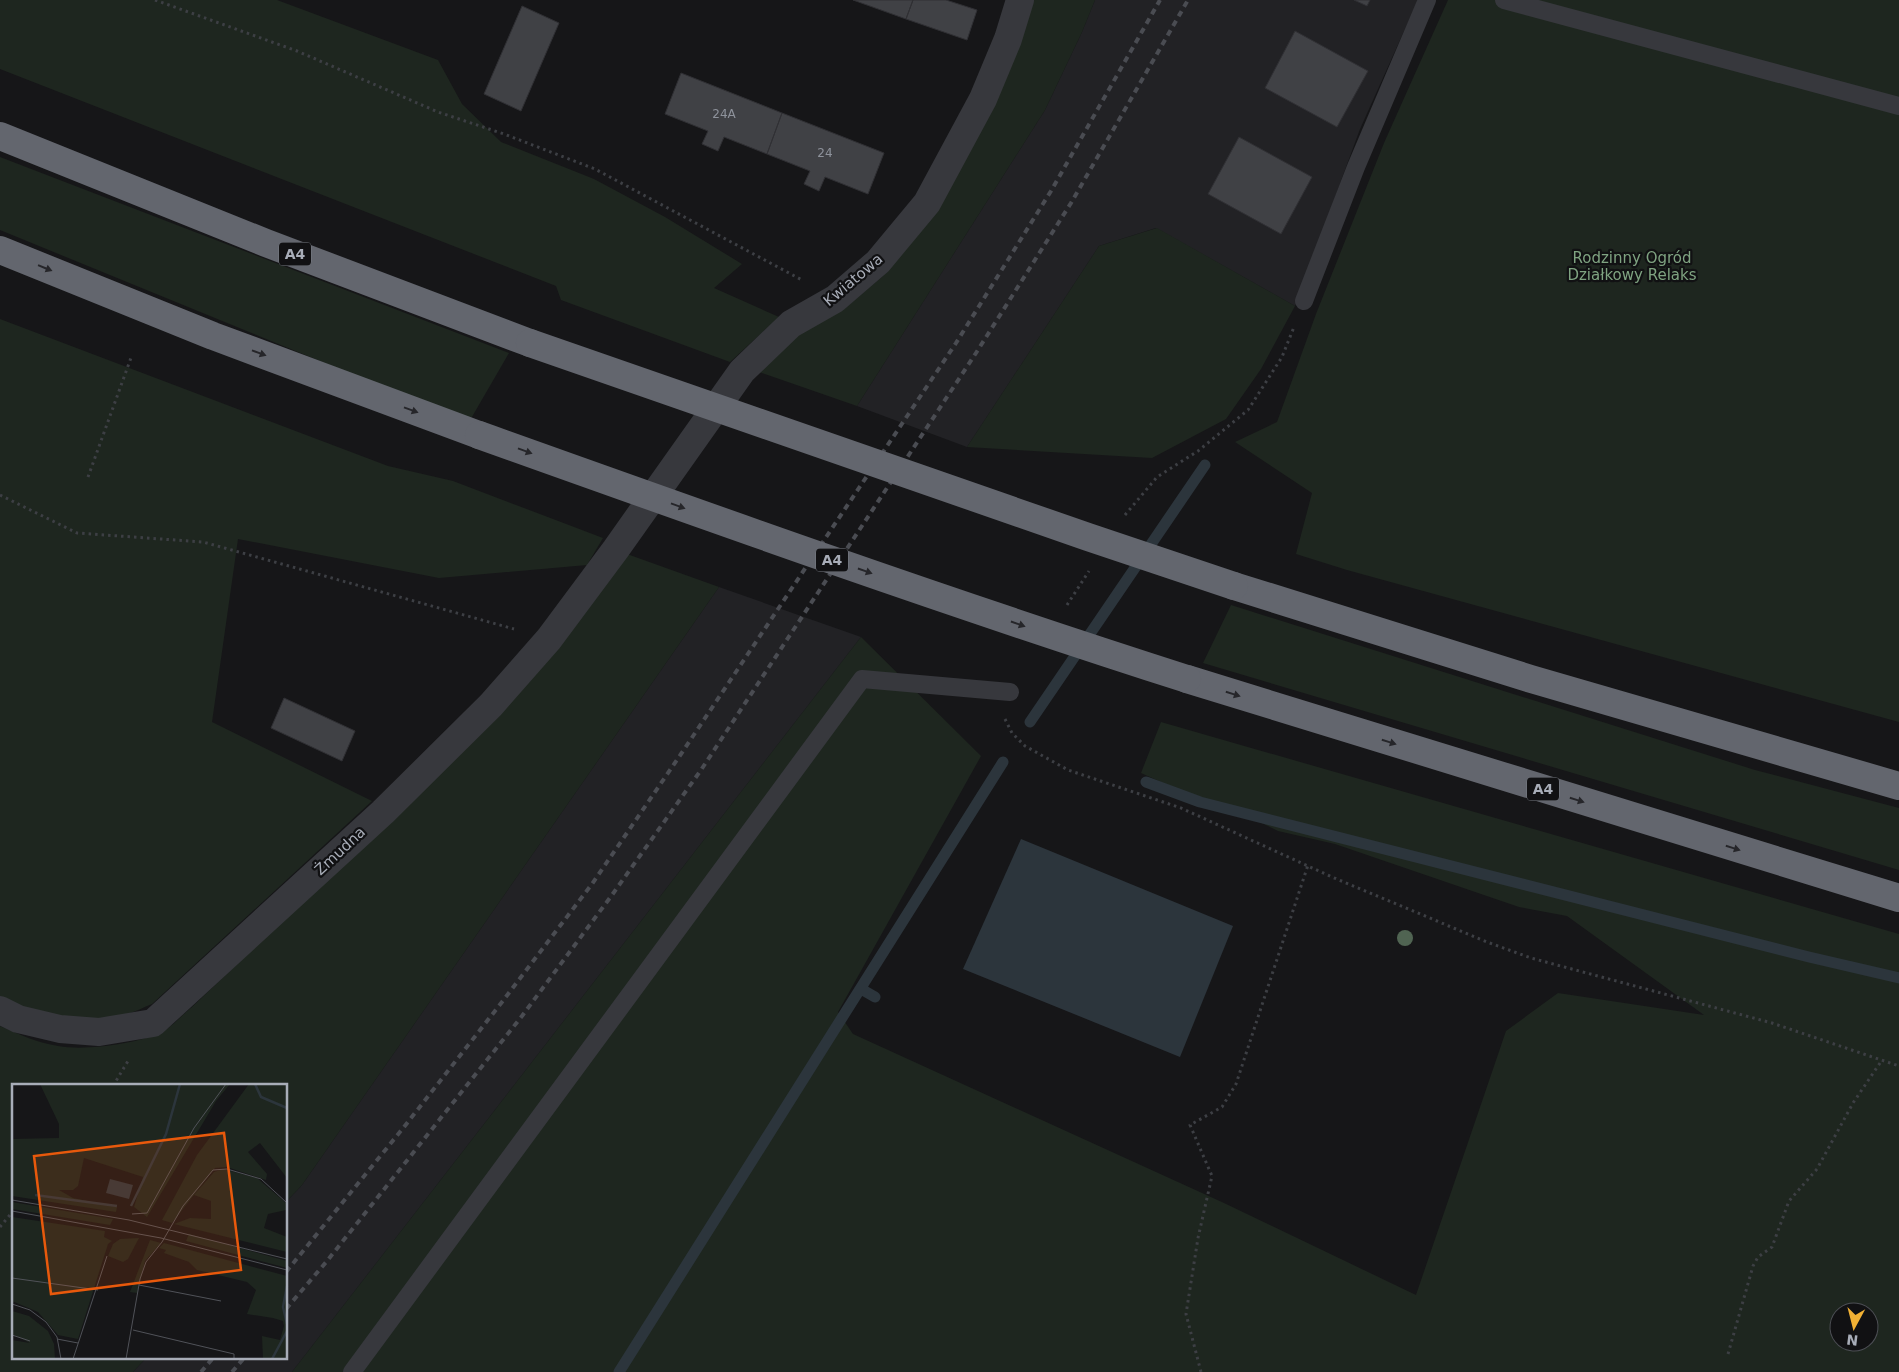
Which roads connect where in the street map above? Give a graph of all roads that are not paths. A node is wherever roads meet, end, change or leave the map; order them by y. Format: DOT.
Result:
graph roads {
  1 [pos="1020,0"];
  2 [pos="1427,0"];
  3 [pos="1504,0"];
  4 [pos="1899,106"];
  5 [pos="0,136"];
  6 [pos="0,250"];
  7 [pos="1304,301"];
  8 [pos="616,549"];
  9 [pos="1010,692"];
  10 [pos="1899,786"];
  11 [pos="1899,898"];
  12 [pos="0,1010"];
  13 [pos="352,1372"];
  1 -- 8 [label="street, Kwiatowa"];
  2 -- 7 [label="lane"];
  3 -- 4 [label="lane"];
  5 -- 10 [label="highway, A4, bridge"];
  6 -- 11 [label="highway, A4, one-way, bridge"];
  8 -- 12 [label="street, Żmudna"];
  9 -- 13 [label="lane"];
}
